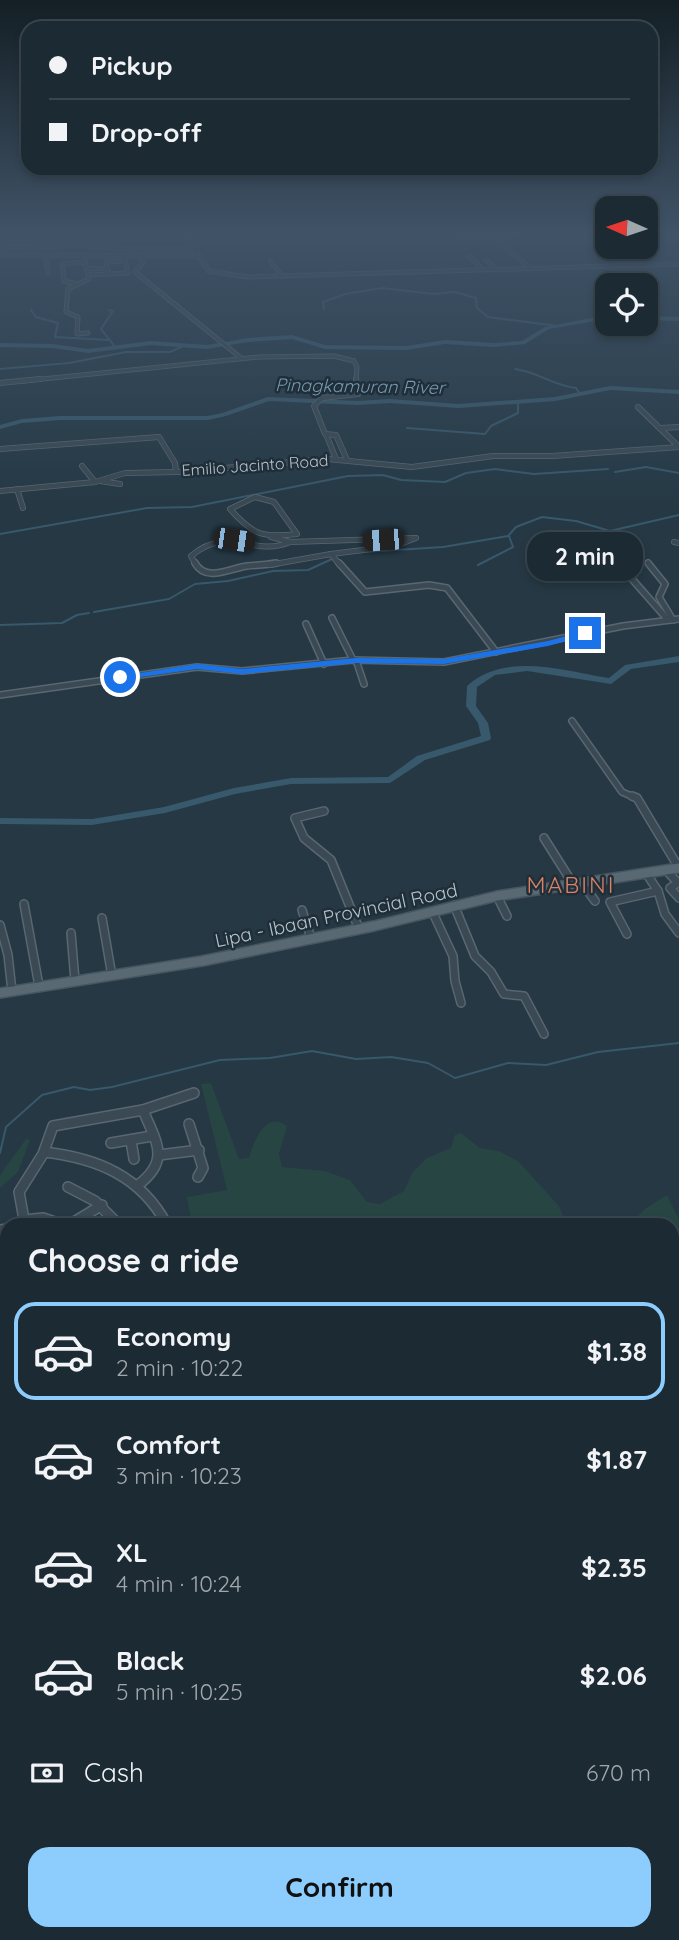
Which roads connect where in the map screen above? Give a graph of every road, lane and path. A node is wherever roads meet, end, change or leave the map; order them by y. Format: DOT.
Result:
graph roads {
  1 [pos="77,326"];
  2 [pos="202,326"];
  3 [pos="88,333"];
  4 [pos="242,358"];
  5 [pos="0,383"];
  6 [pos="638,407"];
  7 [pos="679,427"];
  8 [pos="661,428"];
  9 [pos="326,434"];
  10 [pos="679,447"];
  11 [pos="0,449"];
  12 [pos="336,459"];
  13 [pos="348,460"];
  14 [pos="82,466"];
  15 [pos="191,471"];
  16 [pos="176,472"];
  17 [pos="190,480"];
  18 [pos="97,481"];
  19 [pos="120,484"];
  20 [pos="17,489"];
  21 [pos="0,491"];
  22 [pos="23,508"];
  23 [pos="271,537"];
  24 [pos="290,542"];
  25 [pos="331,554"];
  26 [pos="648,563"];
  27 [pos="632,579"];
  28 [pos="332,618"];
  29 [pos="673,620"];
  30 [pos="306,624"];
  31 [pos="496,652"];
  32 [pos="354,660"];
  33 [pos="324,664"];
  34 [pos="364,684"];
  35 [pos="0,695"];
  36 [pos="572,721"];
  37 [pos="324,811"];
  38 [pos="544,838"];
  39 [pos="679,868"];
  40 [pos="666,870"];
  41 [pos="646,873"];
  42 [pos="577,883"];
  43 [pos="658,891"];
  44 [pos="497,896"];
  45 [pos="679,898"];
  46 [pos="595,901"];
  47 [pos="24,904"];
  48 [pos="454,905"];
  49 [pos="302,910"];
  50 [pos="432,911"];
  51 [pos="507,916"];
  52 [pos="102,918"];
  53 [pos="0,925"];
  54 [pos="359,929"];
  55 [pos="71,933"];
  56 [pos="679,933"];
  57 [pos="627,934"];
  58 [pos="311,938"];
  59 [pos="112,976"];
  60 [pos="75,981"];
  61 [pos="39,986"];
  62 [pos="12,991"];
  63 [pos="0,993"];
  64 [pos="461,1003"];
  65 [pos="544,1034"];
  66 [pos="194,1093"];
  67 [pos="143,1110"];
  68 [pos="190,1124"];
  69 [pos="152,1136"];
  70 [pos="131,1141"];
  71 [pos="111,1143"];
  72 [pos="199,1150"];
  73 [pos="44,1152"];
  74 [pos="159,1155"];
  75 [pos="134,1158"];
  76 [pos="198,1177"];
  77 [pos="138,1185"];
  78 [pos="68,1186"];
  79 [pos="102,1205"];
  80 [pos="24,1218"];
  81 [pos="79,1218"];
  82 [pos="113,1218"];
  83 [pos="164,1218"];
  1 -- 3 [label="street"];
  2 -- 4 [label="street"];
  4 -- 5 [label="street"];
  4 -- 9 [label="street"];
  6 -- 8 [label="street"];
  7 -- 8 [label="street"];
  8 -- 10 [label="street"];
  9 -- 12 [label="street"];
  9 -- 13 [label="street"];
  10 -- 13 [label="street, Emilio Jacinto Road"];
  11 -- 16 [label="street"];
  12 -- 13 [label="street, Emilio Jacinto Road"];
  12 -- 15 [label="street, Emilio Jacinto Road"];
  14 -- 18 [label="street"];
  15 -- 16 [label="street, Emilio Jacinto Road"];
  15 -- 17 [label="street"];
  16 -- 18 [label="street, Emilio Jacinto Road"];
  18 -- 19 [label="street"];
  18 -- 20 [label="street, Emilio Jacinto Road"];
  20 -- 21 [label="street, Emilio Jacinto Road"];
  20 -- 22 [label="street"];
  23 -- 23 [label="street"];
  23 -- 24 [label="street"];
  24 -- 25 [label="street"];
  24 -- 25 [label="street"];
  25 -- 31 [label="street"];
  26 -- 29 [label="street"];
  27 -- 29 [label="street"];
  28 -- 32 [label="street"];
  29 -- 31 [label="street"];
  30 -- 33 [label="street"];
  31 -- 32 [label="street"];
  32 -- 33 [label="street"];
  32 -- 34 [label="street"];
  33 -- 35 [label="street"];
  36 -- 39 [label="street"];
  37 -- 54 [label="street"];
  38 -- 42 [label="street"];
  39 -- 40 [label="main road, Lipa - Ibaan Provincial Road"];
  40 -- 41 [label="main road, Lipa - Ibaan Provincial Road"];
  40 -- 45 [label="street"];
  41 -- 42 [label="main road, Lipa - Ibaan Provincial Road"];
  41 -- 43 [label="street"];
  42 -- 44 [label="main road, Lipa - Ibaan Provincial Road"];
  42 -- 46 [label="street"];
  43 -- 56 [label="street"];
  43 -- 57 [label="street"];
  44 -- 48 [label="main road, Lipa - Ibaan Provincial Road"];
  44 -- 51 [label="street"];
  47 -- 61 [label="street"];
  48 -- 50 [label="main road, Lipa - Ibaan Provincial Road"];
  48 -- 65 [label="street"];
  49 -- 58 [label="street"];
  50 -- 54 [label="main road, Lipa - Ibaan Provincial Road"];
  50 -- 64 [label="street"];
  52 -- 59 [label="street"];
  53 -- 62 [label="street"];
  54 -- 58 [label="main road, Lipa - Ibaan Provincial Road"];
  55 -- 60 [label="street"];
  58 -- 59 [label="main road, Lipa - Ibaan Provincial Road"];
  59 -- 60 [label="main road, Lipa - Ibaan Provincial Road"];
  60 -- 61 [label="main road, Lipa - Ibaan Provincial Road"];
  61 -- 62 [label="main road, Lipa - Ibaan Provincial Road"];
  62 -- 63 [label="main road, Lipa - Ibaan Provincial Road"];
  66 -- 67 [label="street"];
  67 -- 69 [label="street"];
  67 -- 73 [label="street"];
  68 -- 72 [label="street"];
  69 -- 70 [label="street"];
  69 -- 74 [label="street"];
  70 -- 71 [label="street"];
  70 -- 75 [label="street"];
  72 -- 74 [label="street"];
  72 -- 76 [label="street"];
  73 -- 77 [label="street"];
  73 -- 80 [label="street"];
  74 -- 77 [label="street"];
  77 -- 83 [label="street"];
  78 -- 79 [label="street"];
  79 -- 81 [label="street"];
  79 -- 82 [label="street"];
}
